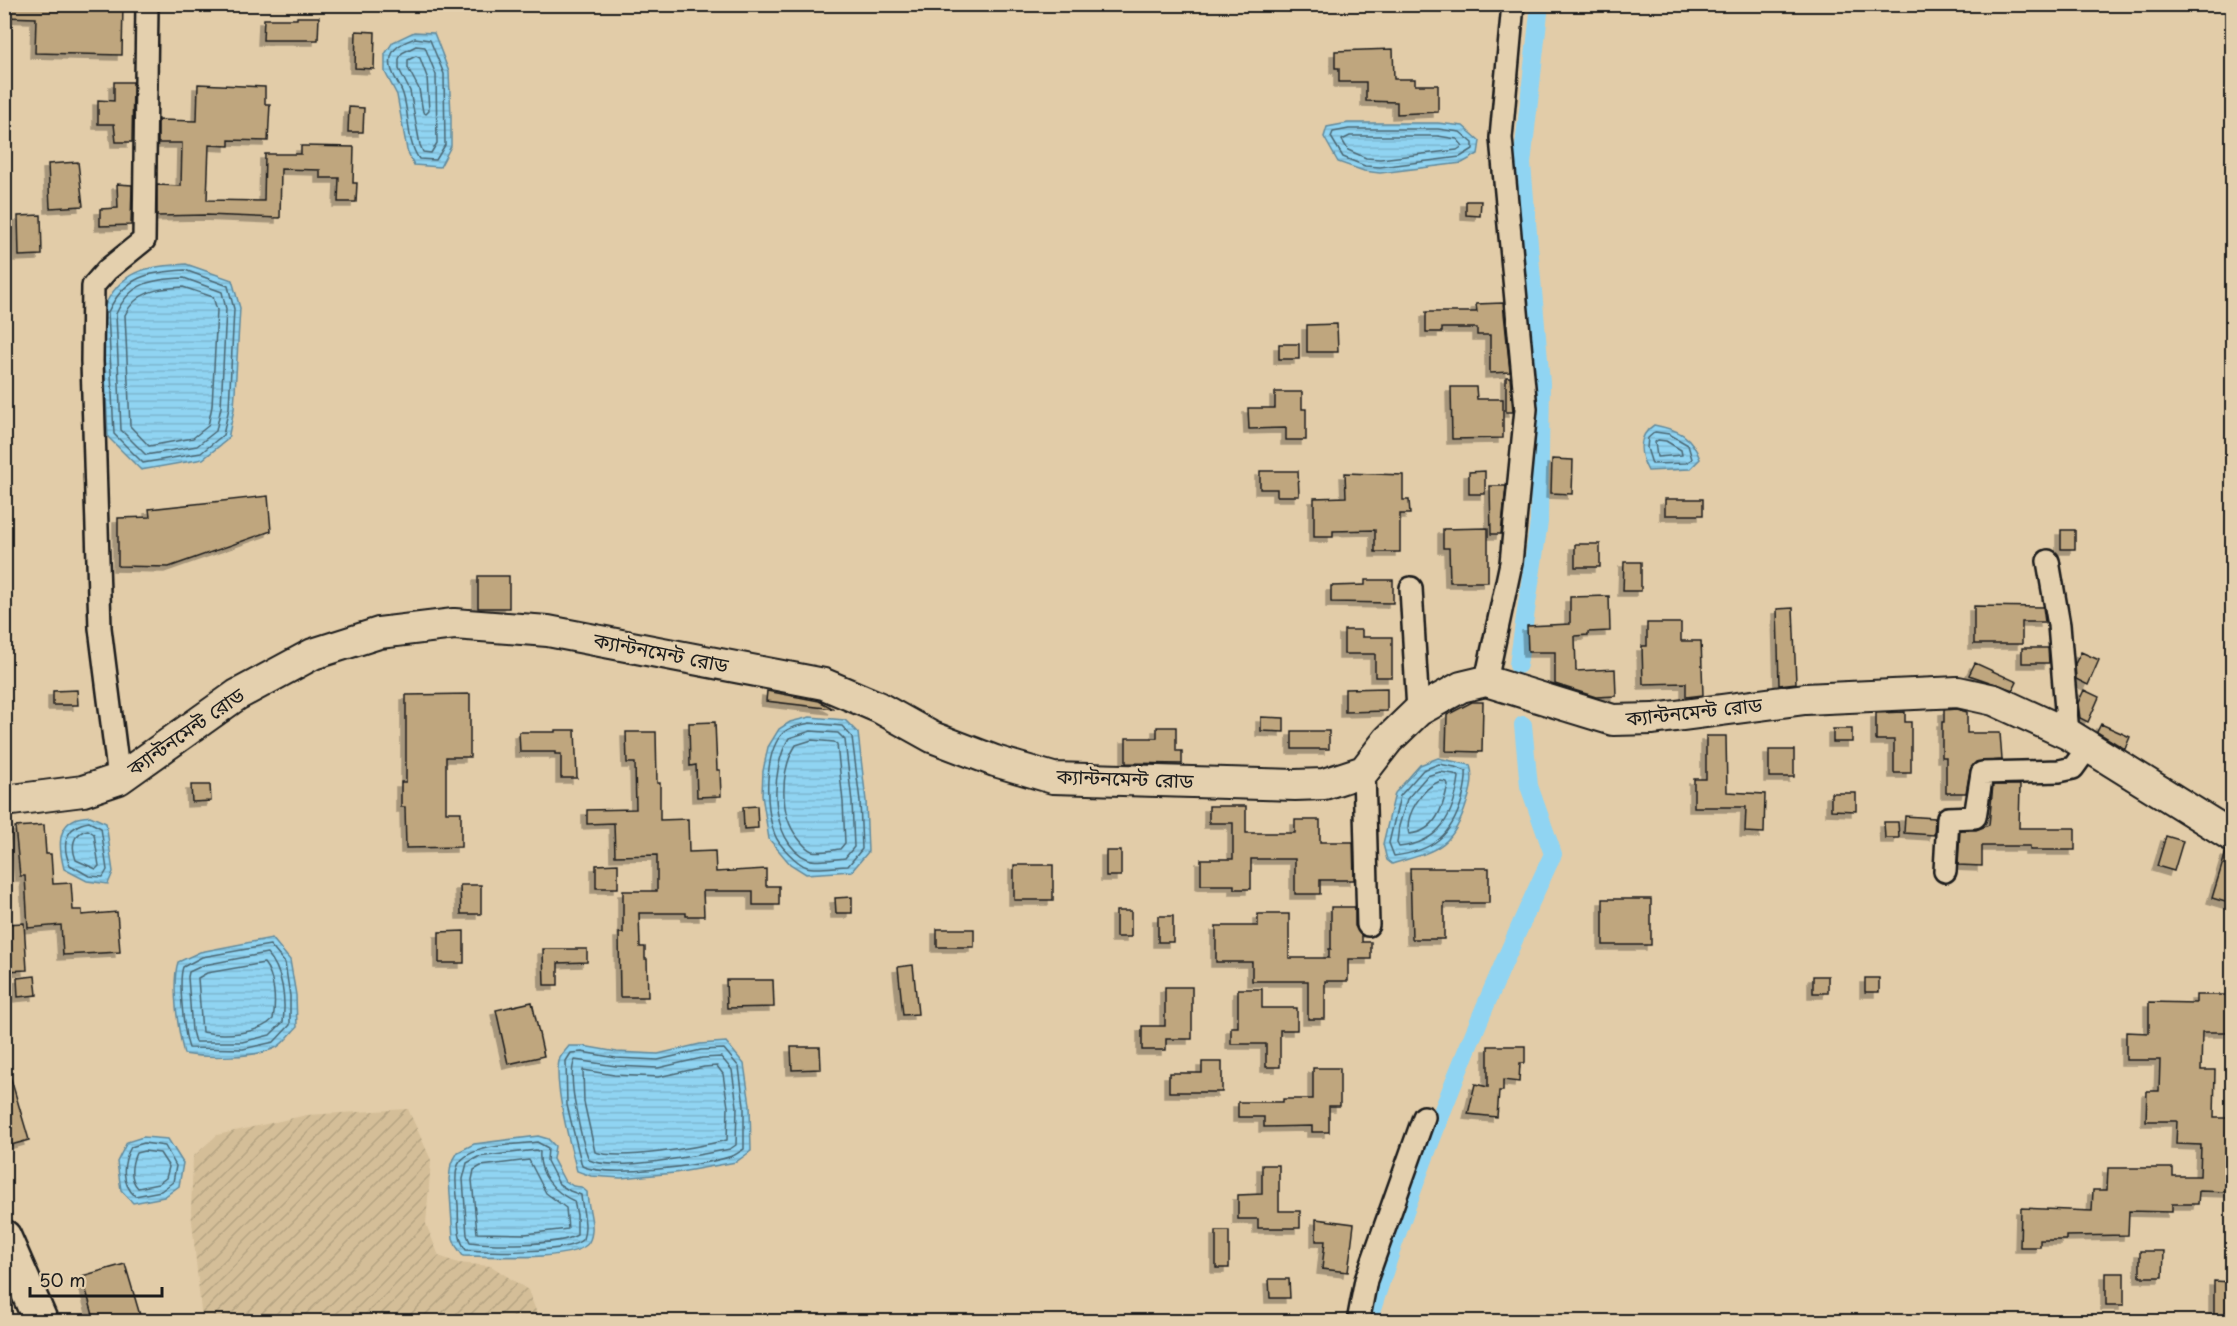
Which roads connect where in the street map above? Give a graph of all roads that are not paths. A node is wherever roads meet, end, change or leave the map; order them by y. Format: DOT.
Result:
graph roads {
  1 [pos="147,4"];
  2 [pos="1513,4"];
  3 [pos="2048,561"];
  4 [pos="1411,588"];
  5 [pos="1486,681"];
  6 [pos="1418,711"];
  7 [pos="2078,741"];
  8 [pos="1364,771"];
  9 [pos="119,779"];
  10 [pos="4,801"];
  11 [pos="2232,836"];
  12 [pos="1945,871"];
  13 [pos="1368,925"];
  14 [pos="1424,1118"];
  15 [pos="4,1237"];
  16 [pos="41,1322"];
  17 [pos="1358,1322"];
  1 -- 9 [label="street"];
  2 -- 5 [label="street"];
  3 -- 7 [label="street"];
  4 -- 6 [label="street"];
  5 -- 6 [label="main road"];
  5 -- 7 [label="main road, ক্যান্টনমেন্ট রোড"];
  6 -- 8 [label="main road"];
  7 -- 11 [label="main road, ক্যান্টনমেন্ট রোড"];
  7 -- 12 [label="street"];
  8 -- 9 [label="main road, ক্যান্টনমেন্ট রোড"];
  8 -- 13 [label="street"];
  9 -- 10 [label="main road, ক্যান্টনমেন্ট রোড"];
  14 -- 17 [label="street"];
  15 -- 16 [label="highway"];
}
